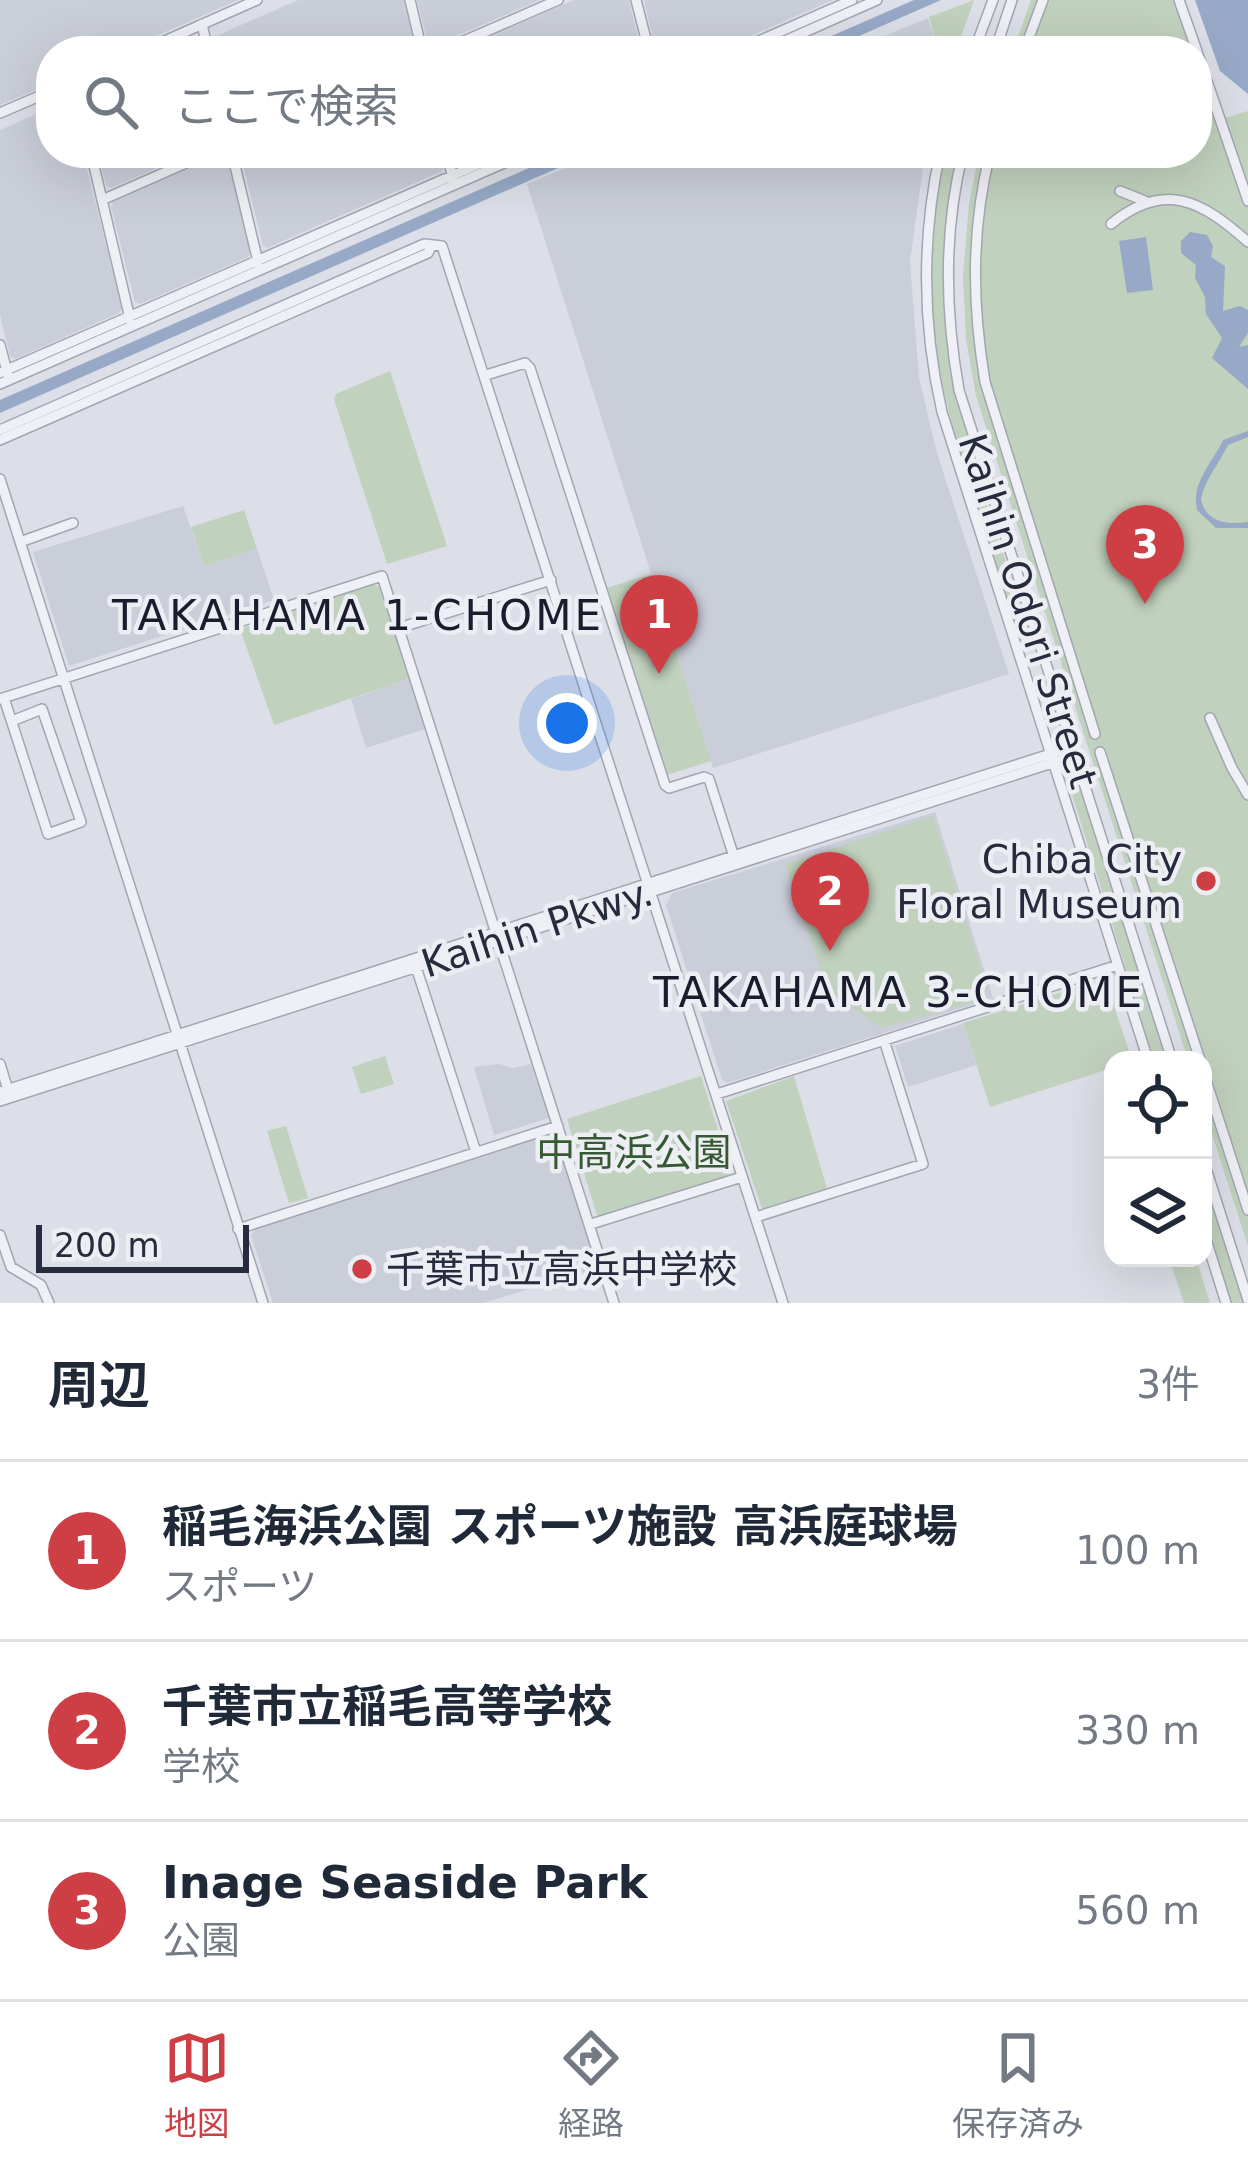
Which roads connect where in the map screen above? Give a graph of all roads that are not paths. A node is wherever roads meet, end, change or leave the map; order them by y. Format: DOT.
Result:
graph roads {
  1 [pos="257,0"];
  2 [pos="410,0"];
  3 [pos="558,0"];
  4 [pos="636,0"];
  5 [pos="853,0"];
  6 [pos="878,0"];
  7 [pos="993,0"];
  8 [pos="1014,0"];
  9 [pos="1043,0"];
  10 [pos="1179,0"];
  11 [pos="202,24"];
  12 [pos="175,36"];
  13 [pos="205,36"];
  14 [pos="418,36"];
  15 [pos="475,36"];
  16 [pos="645,36"];
  17 [pos="770,36"];
  18 [pos="796,36"];
  19 [pos="980,36"];
  20 [pos="1002,36"];
  21 [pos="1030,36"];
  22 [pos="1192,36"];
  23 [pos="1212,95"];
  24 [pos="36,97"];
  25 [pos="0,113"];
  26 [pos="95,168"];
  27 [pos="175,168"];
  28 [pos="236,168"];
  29 [pos="450,168"];
  30 [pos="476,168"];
  31 [pos="485,168"];
  32 [pos="938,168"];
  33 [pos="960,168"];
  34 [pos="987,168"];
  35 [pos="453,180"];
  36 [pos="1120,190"];
  37 [pos="102,200"];
  38 [pos="1145,201"];
  39 [pos="1248,201"];
  40 [pos="1112,224"];
  41 [pos="1248,242"];
  42 [pos="430,246"];
  43 [pos="260,266"];
  44 [pos="131,322"];
  45 [pos="0,345"];
  46 [pos="486,376"];
  47 [pos="4,377"];
  48 [pos="0,430"];
  49 [pos="0,440"];
  50 [pos="0,479"];
  51 [pos="73,524"];
  52 [pos="20,542"];
  53 [pos="550,580"];
  54 [pos="399,628"];
  55 [pos="1040,652"];
  56 [pos="1019,659"];
  57 [pos="64,678"];
  58 [pos="2,698"];
  59 [pos="1210,718"];
  60 [pos="12,721"];
  61 [pos="1095,734"];
  62 [pos="1073,752"];
  63 [pos="1100,752"];
  64 [pos="1051,759"];
  65 [pos="1246,790"];
  66 [pos="101,795"];
  67 [pos="74,803"];
  68 [pos="734,857"];
  69 [pos="651,888"];
  70 [pos="498,937"];
  71 [pos="1118,965"];
  72 [pos="416,968"];
  73 [pos="179,1040"];
  74 [pos="884,1040"];
  75 [pos="1145,1051"];
  76 [pos="1169,1051"];
  77 [pos="1197,1051"];
  78 [pos="0,1064"];
  79 [pos="717,1094"];
  80 [pos="5,1095"];
  81 [pos="1212,1099"];
  82 [pos="558,1126"];
  83 [pos="476,1152"];
  84 [pos="742,1177"];
  85 [pos="1212,1187"];
  86 [pos="1248,1210"];
  87 [pos="756,1216"];
  88 [pos="591,1224"];
  89 [pos="238,1229"];
  90 [pos="0,1235"];
  91 [pos="1212,1259"];
  92 [pos="1248,1300"];
  93 [pos="49,1303"];
  94 [pos="263,1303"];
  95 [pos="614,1303"];
  96 [pos="783,1303"];
  97 [pos="1226,1303"];
  1 -- 11 [label="street"];
  2 -- 14 [label="street"];
  3 -- 15 [label="street"];
  4 -- 16 [label="street"];
  5 -- 17 [label="street"];
  6 -- 18 [label="street"];
  7 -- 19 [label="street"];
  8 -- 20 [label="street"];
  9 -- 21 [label="street"];
  10 -- 22 [label="street"];
  11 -- 12 [label="street"];
  11 -- 13 [label="street"];
  23 -- 39 [label="street"];
  24 -- 25 [label="street"];
  26 -- 37 [label="street"];
  27 -- 37 [label="street"];
  28 -- 43 [label="street"];
  29 -- 35 [label="street"];
  30 -- 35 [label="street"];
  31 -- 35 [label="street"];
  32 -- 56 [label="street, Kaihin Odori Street"];
  33 -- 55 [label="street, Kaihin Odori Street"];
  34 -- 61 [label="street"];
  35 -- 43 [label="street"];
  36 -- 38 [label="street"];
  37 -- 44 [label="street"];
  38 -- 40 [label="street"];
  38 -- 41 [label="street"];
  42 -- 46 [label="street"];
  42 -- 48 [label="street"];
  42 -- 49 [label="street"];
  43 -- 44 [label="street"];
  44 -- 47 [label="street"];
  45 -- 47 [label="street"];
  46 -- 53 [label="street"];
  46 -- 68 [label="street"];
  50 -- 52 [label="street"];
  51 -- 52 [label="street"];
  52 -- 57 [label="street"];
  53 -- 54 [label="street"];
  53 -- 69 [label="street"];
  54 -- 57 [label="street"];
  54 -- 70 [label="street"];
  55 -- 56 [label="street"];
  55 -- 62 [label="street, Kaihin Odori Street"];
  56 -- 64 [label="street, Kaihin Odori Street"];
  57 -- 58 [label="street"];
  57 -- 66 [label="street"];
  58 -- 60 [label="street"];
  59 -- 65 [label="street"];
  60 -- 67 [label="street"];
  60 -- 67 [label="street"];
  62 -- 64 [label="street, Kaihin Pkwy."];
  62 -- 76 [label="street, Kaihin Odori Street"];
  63 -- 77 [label="street"];
  64 -- 68 [label="street, Kaihin Pkwy."];
  64 -- 69 [label="street, Kaihin Pkwy."];
  64 -- 71 [label="street, Kaihin Odori Street"];
  66 -- 67 [label="street"];
  66 -- 73 [label="street"];
  68 -- 69 [label="street, Kaihin Pkwy."];
  69 -- 70 [label="street, Kaihin Pkwy."];
  69 -- 79 [label="street"];
  70 -- 72 [label="street, Kaihin Pkwy."];
  70 -- 73 [label="street, Kaihin Pkwy."];
  70 -- 82 [label="street"];
  71 -- 74 [label="street"];
  71 -- 75 [label="street, Kaihin Odori Street"];
  72 -- 73 [label="street, Kaihin Pkwy."];
  72 -- 83 [label="street"];
  73 -- 80 [label="street, Kaihin Pkwy."];
  73 -- 89 [label="street"];
  74 -- 79 [label="street"];
  74 -- 87 [label="street"];
  78 -- 80 [label="street"];
  79 -- 84 [label="street"];
  81 -- 86 [label="street"];
  82 -- 83 [label="street"];
  82 -- 88 [label="street"];
  83 -- 89 [label="street"];
  84 -- 87 [label="street"];
  84 -- 88 [label="street"];
  85 -- 92 [label="street"];
  87 -- 96 [label="street"];
  88 -- 95 [label="street"];
  89 -- 94 [label="street"];
  90 -- 93 [label="street"];
  91 -- 97 [label="street"];
}
